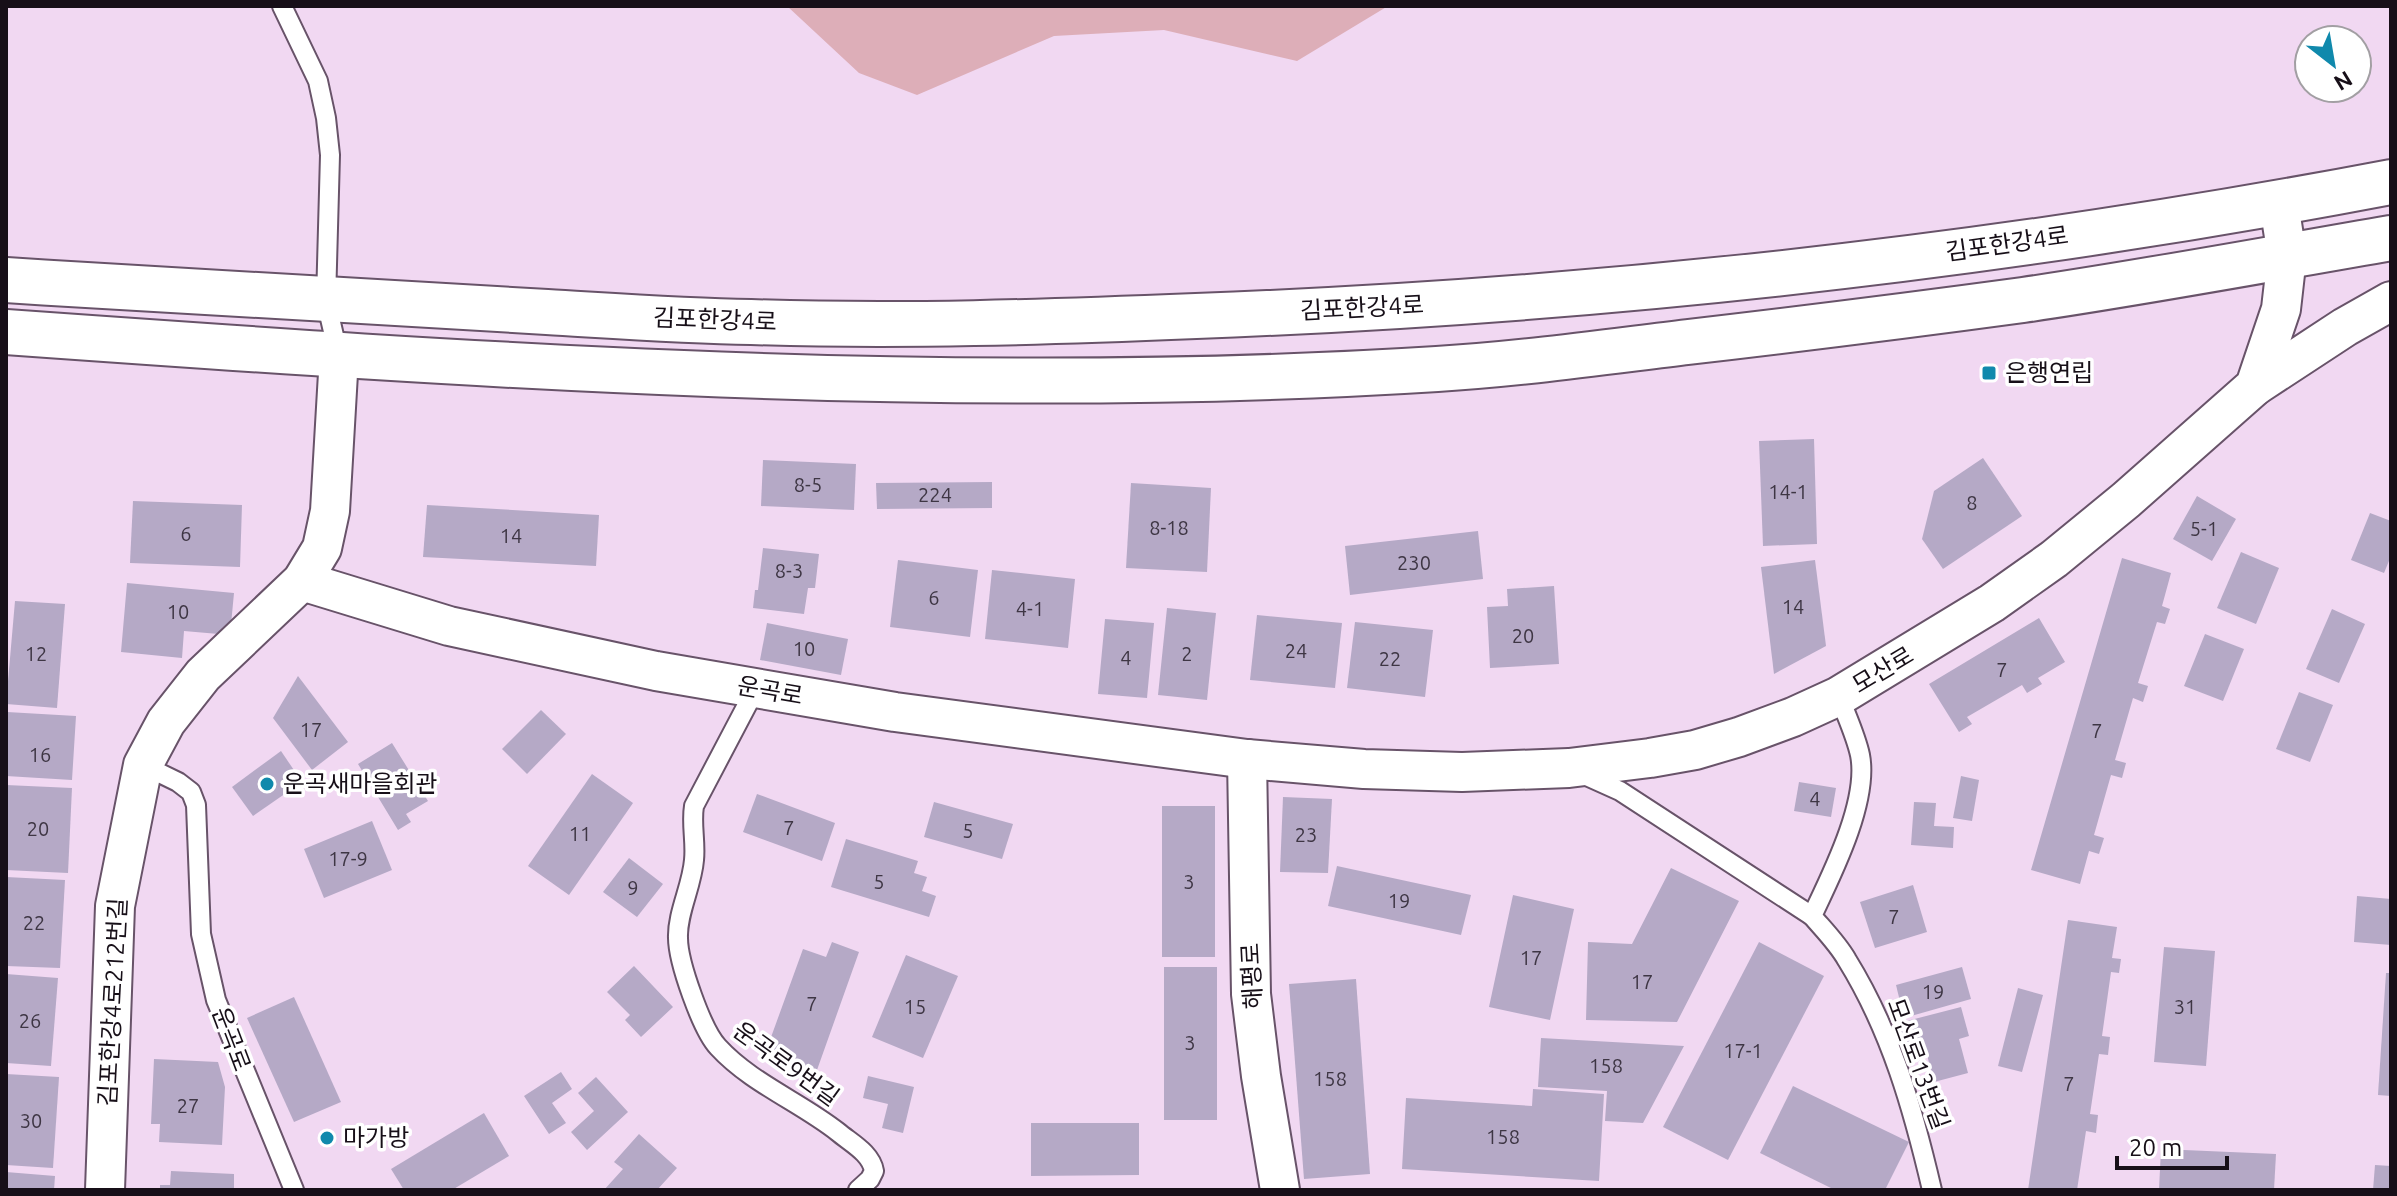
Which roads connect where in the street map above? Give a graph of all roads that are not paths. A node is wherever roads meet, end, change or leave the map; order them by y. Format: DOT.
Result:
graph roads {
  1 [pos="282,6"];
  2 [pos="2391,182"];
  3 [pos="2279,204"];
  4 [pos="2391,238"];
  5 [pos="2287,256"];
  6 [pos="6,280"];
  7 [pos="326,301"];
  8 [pos="2391,301"];
  9 [pos="6,332"];
  10 [pos="339,356"];
  11 [pos="2255,386"];
  12 [pos="302,581"];
  13 [pos="756,688"];
  14 [pos="1839,696"];
  15 [pos="1247,759"];
  16 [pos="143,765"];
  17 [pos="1569,768"];
  18 [pos="1812,916"];
  19 [pos="105,1190"];
  20 [pos="294,1190"];
  21 [pos="858,1190"];
  22 [pos="1280,1190"];
  23 [pos="1932,1190"];
  1 -- 7 [label="lane"];
  2 -- 3 [label="street, 김포한강4로"];
  3 -- 5 [label="street, 모산로"];
  3 -- 7 [label="street, 김포한강4로"];
  4 -- 5 [label="street"];
  5 -- 10 [label="street"];
  5 -- 11 [label="street, 모산로"];
  6 -- 7 [label="street, 김포한강4로"];
  7 -- 10 [label="lane"];
  8 -- 11 [label="street"];
  9 -- 10 [label="street"];
  10 -- 12 [label="street, 김포한강4로212번길"];
  11 -- 14 [label="street, 모산로"];
  12 -- 13 [label="street, 운곡로"];
  12 -- 16 [label="street, 김포한강4로212번길"];
  13 -- 15 [label="street, 운곡로"];
  13 -- 21 [label="lane, 운곡로9번길"];
  14 -- 17 [label="street, 모산로"];
  14 -- 18 [label="lane"];
  15 -- 17 [label="street, 모산로"];
  15 -- 22 [label="street, 해평로"];
  16 -- 19 [label="street, 김포한강4로212번길"];
  16 -- 20 [label="lane, 운곡로"];
  17 -- 18 [label="lane, 모산로13번길"];
  18 -- 23 [label="lane, 모산로13번길"];
}
